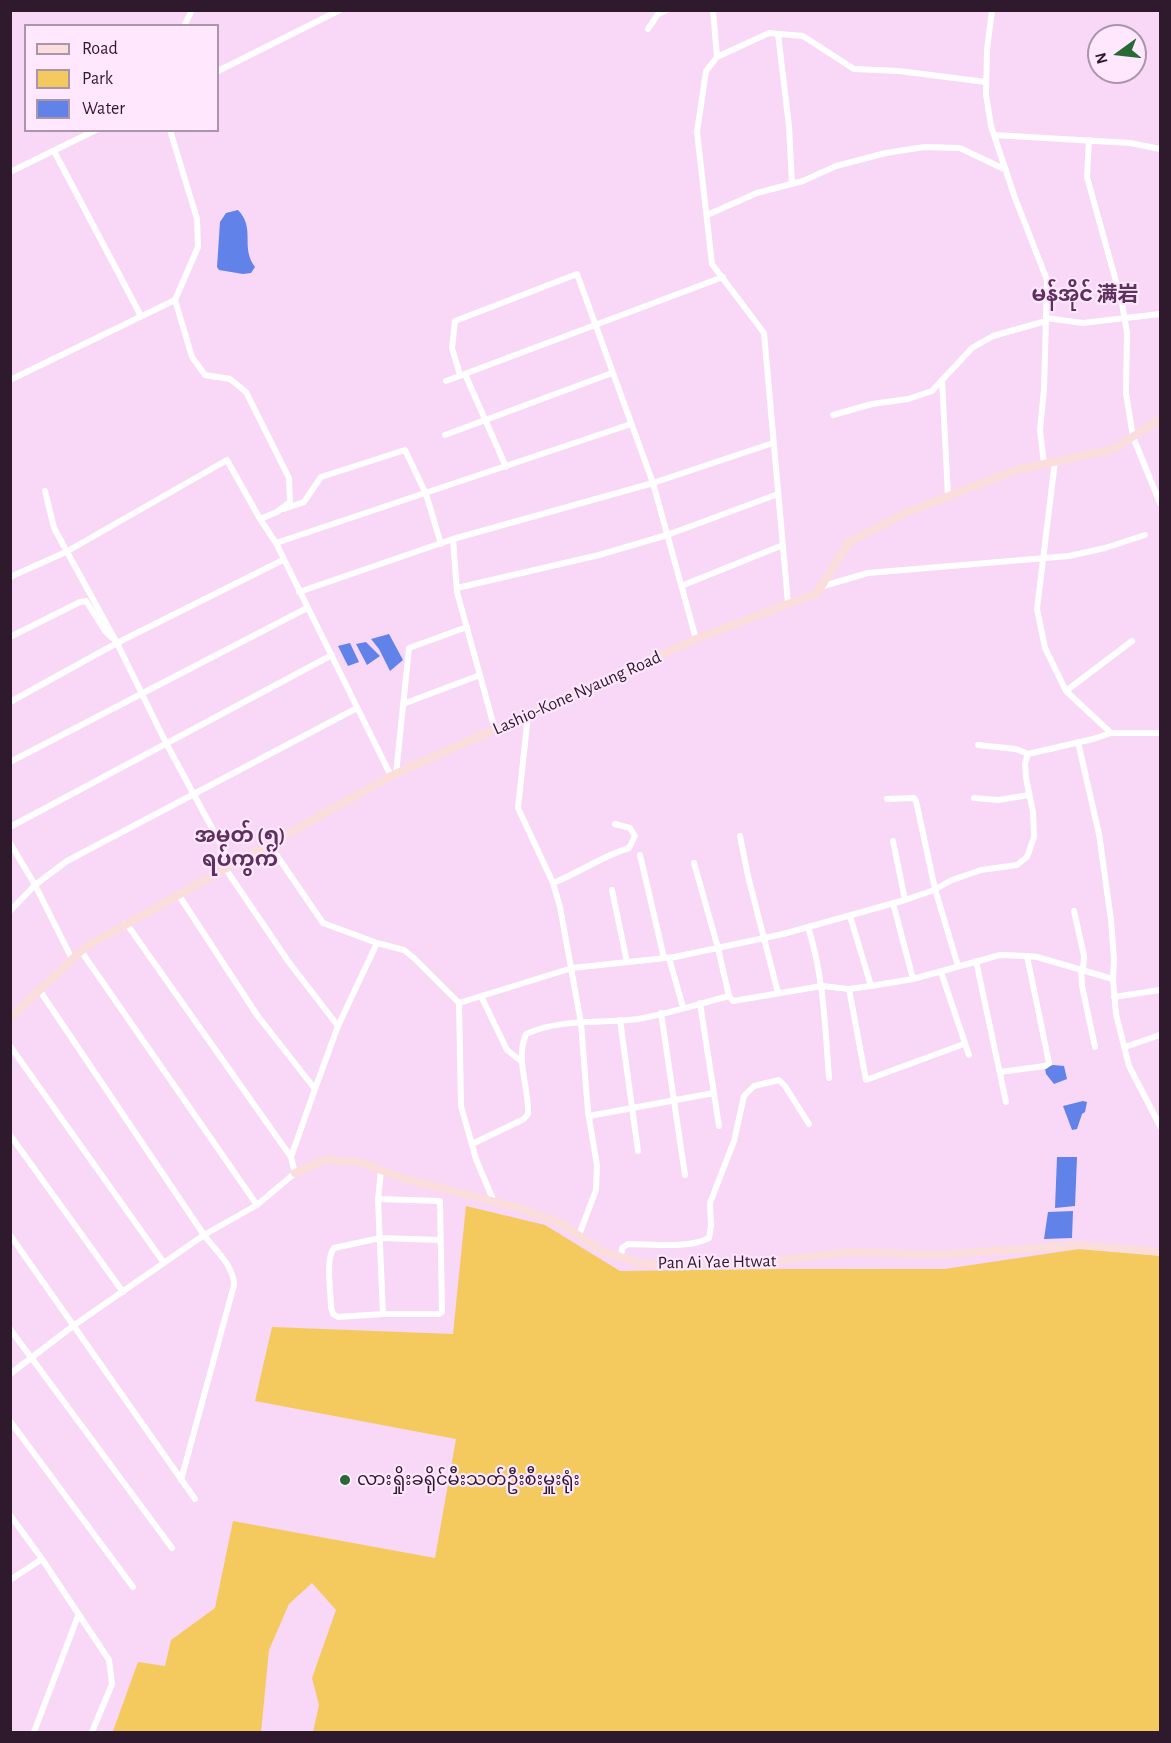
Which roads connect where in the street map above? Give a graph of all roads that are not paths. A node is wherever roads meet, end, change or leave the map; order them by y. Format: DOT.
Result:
graph roads {
  1 [pos="192,10"];
  2 [pos="340,10"];
  3 [pos="667,10"];
  4 [pos="714,10"];
  5 [pos="992,10"];
  6 [pos="185,24"];
  7 [pos="648,29"];
  8 [pos="778,34"];
  9 [pos="717,57"];
  10 [pos="219,70"];
  11 [pos="986,82"];
  12 [pos="92,132"];
  13 [pos="171,132"];
  14 [pos="994,135"];
  15 [pos="1089,140"];
  16 [pos="1161,149"];
  17 [pos="54,151"];
  18 [pos="1006,170"];
  19 [pos="10,172"];
  20 [pos="792,184"];
  21 [pos="707,215"];
  22 [pos="723,277"];
  23 [pos="175,300"];
  24 [pos="1161,314"];
  25 [pos="141,316"];
  26 [pos="1125,319"];
  27 [pos="1046,320"];
  28 [pos="594,325"];
  29 [pos="612,373"];
  30 [pos="462,374"];
  31 [pos="10,380"];
  32 [pos="942,380"];
  33 [pos="446,381"];
  34 [pos="833,415"];
  35 [pos="1161,419"];
  36 [pos="485,420"];
  37 [pos="631,424"];
  38 [pos="445,435"];
  39 [pos="1133,437"];
  40 [pos="773,443"];
  41 [pos="1055,461"];
  42 [pos="1044,464"];
  43 [pos="506,467"];
  44 [pos="652,483"];
  45 [pos="45,491"];
  46 [pos="426,494"];
  47 [pos="778,494"];
  48 [pos="948,496"];
  49 [pos="1161,503"];
  50 [pos="277,512"];
  51 [pos="260,519"];
  52 [pos="667,535"];
  53 [pos="1145,535"];
  54 [pos="453,539"];
  55 [pos="276,543"];
  56 [pos="441,543"];
  57 [pos="783,544"];
  58 [pos="66,552"];
  59 [pos="1045,557"];
  60 [pos="283,560"];
  61 [pos="10,577"];
  62 [pos="681,586"];
  63 [pos="820,587"];
  64 [pos="457,588"];
  65 [pos="299,592"];
  66 [pos="788,603"];
  67 [pos="307,608"];
  68 [pos="467,627"];
  69 [pos="10,637"];
  70 [pos="696,639"];
  71 [pos="1132,640"];
  72 [pos="117,643"];
  73 [pos="332,655"];
  74 [pos="480,675"];
  75 [pos="1066,691"];
  76 [pos="142,694"];
  77 [pos="10,702"];
  78 [pos="403,704"];
  79 [pos="357,708"];
  80 [pos="528,715"];
  81 [pos="495,730"];
  82 [pos="1111,733"];
  83 [pos="1161,733"];
  84 [pos="1078,742"];
  85 [pos="166,743"];
  86 [pos="978,745"];
  87 [pos="1028,754"];
  88 [pos="10,762"];
  89 [pos="394,775"];
  90 [pos="195,794"];
  91 [pos="1029,795"];
  92 [pos="974,798"];
  93 [pos="887,799"];
  94 [pos="615,824"];
  95 [pos="10,827"];
  96 [pos="741,836"];
  97 [pos="893,841"];
  98 [pos="10,843"];
  99 [pos="268,844"];
  100 [pos="640,855"];
  101 [pos="694,862"];
  102 [pos="229,866"];
  103 [pos="553,883"];
  104 [pos="35,885"];
  105 [pos="935,889"];
  106 [pos="612,890"];
  107 [pos="178,894"];
  108 [pos="905,900"];
  109 [pos="893,903"];
  110 [pos="10,911"];
  111 [pos="1074,911"];
  112 [pos="850,916"];
  113 [pos="126,923"];
  114 [pos="808,927"];
  115 [pos="765,937"];
  116 [pos="377,943"];
  117 [pos="718,948"];
  118 [pos="81,951"];
  119 [pos="1027,956"];
  120 [pos="667,958"];
  121 [pos="72,959"];
  122 [pos="976,961"];
  123 [pos="627,962"];
  124 [pos="958,966"];
  125 [pos="572,968"];
  126 [pos="1082,969"];
  127 [pos="941,972"];
  128 [pos="913,979"];
  129 [pos="1113,979"];
  130 [pos="822,986"];
  131 [pos="871,986"];
  132 [pos="849,989"];
  133 [pos="1161,990"];
  134 [pos="40,991"];
  135 [pos="778,993"];
  136 [pos="481,996"];
  137 [pos="729,996"];
  138 [pos="1114,997"];
  139 [pos="459,1003"];
  140 [pos="700,1004"];
  141 [pos="683,1007"];
  142 [pos="661,1013"];
  143 [pos="10,1018"];
  144 [pos="620,1020"];
  145 [pos="581,1023"];
  146 [pos="338,1026"];
  147 [pos="1161,1035"];
  148 [pos="964,1044"];
  149 [pos="10,1046"];
  150 [pos="1095,1047"];
  151 [pos="1125,1047"];
  152 [pos="969,1055"];
  153 [pos="521,1061"];
  154 [pos="1000,1072"];
  155 [pos="828,1078"];
  156 [pos="315,1089"];
  157 [pos="714,1093"];
  158 [pos="675,1101"];
  159 [pos="1006,1102"];
  160 [pos="634,1108"];
  161 [pos="588,1116"];
  162 [pos="809,1124"];
  163 [pos="719,1126"];
  164 [pos="1161,1126"];
  165 [pos="10,1135"];
  166 [pos="472,1144"];
  167 [pos="638,1151"];
  168 [pos="291,1157"];
  169 [pos="381,1171"];
  170 [pos="295,1173"];
  171 [pos="685,1175"];
  172 [pos="378,1199"];
  173 [pos="494,1202"];
  174 [pos="257,1205"];
  175 [pos="10,1235"];
  176 [pos="204,1235"];
  177 [pos="579,1235"];
  178 [pos="380,1238"];
  179 [pos="440,1240"];
  180 [pos="1161,1252"];
  181 [pos="621,1258"];
  182 [pos="164,1263"];
  183 [pos="123,1292"];
  184 [pos="383,1314"];
  185 [pos="73,1326"];
  186 [pos="10,1329"];
  187 [pos="32,1358"];
  188 [pos="10,1374"];
  189 [pos="10,1421"];
  190 [pos="181,1480"];
  191 [pos="195,1498"];
  192 [pos="10,1515"];
  193 [pos="172,1548"];
  194 [pos="42,1559"];
  195 [pos="10,1580"];
  196 [pos="133,1587"];
  197 [pos="78,1616"];
  198 [pos="34,1732"];
  199 [pos="92,1732"];
  1 -- 6 [label="street"];
  2 -- 10 [label="street"];
  3 -- 7 [label="street"];
  4 -- 9 [label="street"];
  5 -- 11 [label="street"];
  8 -- 9 [label="street"];
  8 -- 11 [label="street"];
  8 -- 20 [label="street"];
  9 -- 21 [label="street"];
  11 -- 14 [label="street"];
  12 -- 17 [label="street"];
  13 -- 23 [label="street"];
  14 -- 15 [label="street"];
  14 -- 18 [label="street"];
  15 -- 16 [label="street"];
  15 -- 26 [label="street"];
  17 -- 19 [label="street"];
  17 -- 25 [label="street"];
  18 -- 20 [label="street"];
  18 -- 27 [label="street"];
  20 -- 21 [label="street"];
  21 -- 22 [label="street"];
  22 -- 28 [label="street"];
  22 -- 40 [label="street"];
  23 -- 25 [label="street"];
  23 -- 50 [label="street"];
  24 -- 26 [label="street"];
  25 -- 31 [label="street"];
  26 -- 27 [label="street"];
  26 -- 39 [label="street"];
  27 -- 32 [label="street"];
  27 -- 42 [label="street"];
  28 -- 29 [label="street"];
  28 -- 30 [label="street"];
  28 -- 30 [label="street"];
  29 -- 36 [label="street"];
  29 -- 37 [label="street"];
  30 -- 33 [label="street"];
  30 -- 36 [label="street"];
  32 -- 34 [label="street"];
  32 -- 48 [label="street"];
  35 -- 39 [label="main road, Lashio-Kone Nyaung Road"];
  36 -- 38 [label="street"];
  36 -- 43 [label="street"];
  37 -- 43 [label="street"];
  37 -- 44 [label="street"];
  39 -- 41 [label="main road, Lashio-Kone Nyaung Road"];
  39 -- 49 [label="street"];
  40 -- 44 [label="street"];
  40 -- 47 [label="street"];
  41 -- 42 [label="main road, Lashio-Kone Nyaung Road"];
  41 -- 59 [label="street"];
  42 -- 48 [label="main road, Lashio-Kone Nyaung Road"];
  43 -- 46 [label="street"];
  44 -- 52 [label="street"];
  44 -- 54 [label="street"];
  45 -- 58 [label="street"];
  46 -- 50 [label="street"];
  46 -- 55 [label="street"];
  46 -- 56 [label="street"];
  47 -- 52 [label="street"];
  47 -- 57 [label="street"];
  48 -- 63 [label="main road, Lashio-Kone Nyaung Road"];
  50 -- 51 [label="street"];
  51 -- 55 [label="street"];
  51 -- 58 [label="street"];
  52 -- 62 [label="street"];
  52 -- 64 [label="street"];
  53 -- 59 [label="street"];
  54 -- 56 [label="street"];
  54 -- 64 [label="street"];
  55 -- 60 [label="street"];
  56 -- 65 [label="street"];
  57 -- 62 [label="street"];
  57 -- 66 [label="street"];
  58 -- 61 [label="street"];
  58 -- 72 [label="street"];
  59 -- 63 [label="street"];
  59 -- 75 [label="street"];
  60 -- 65 [label="street"];
  60 -- 72 [label="street"];
  62 -- 70 [label="street"];
  63 -- 66 [label="main road, Lashio-Kone Nyaung Road"];
  64 -- 68 [label="street"];
  65 -- 67 [label="street"];
  66 -- 70 [label="main road, Lashio-Kone Nyaung Road"];
  67 -- 73 [label="street"];
  67 -- 76 [label="street"];
  68 -- 74 [label="street"];
  68 -- 78 [label="street"];
  69 -- 72 [label="street"];
  70 -- 80 [label="main road, Lashio-Kone Nyaung Road"];
  71 -- 75 [label="street"];
  72 -- 76 [label="street"];
  72 -- 77 [label="street"];
  73 -- 79 [label="street"];
  73 -- 85 [label="street"];
  74 -- 78 [label="street"];
  74 -- 81 [label="street"];
  75 -- 82 [label="street"];
  76 -- 85 [label="street"];
  76 -- 88 [label="street"];
  78 -- 89 [label="street"];
  79 -- 89 [label="street"];
  79 -- 90 [label="street"];
  80 -- 81 [label="main road, Lashio-Kone Nyaung Road"];
  80 -- 103 [label="street"];
  81 -- 89 [label="main road, Lashio-Kone Nyaung Road"];
  82 -- 83 [label="street"];
  82 -- 84 [label="street"];
  84 -- 87 [label="street"];
  84 -- 129 [label="street"];
  85 -- 90 [label="street"];
  85 -- 95 [label="street"];
  86 -- 87 [label="street"];
  87 -- 91 [label="street"];
  89 -- 99 [label="main road, Lashio-Kone Nyaung Road"];
  90 -- 102 [label="street"];
  90 -- 104 [label="street"];
  91 -- 92 [label="street"];
  91 -- 105 [label="street"];
  93 -- 105 [label="street"];
  94 -- 103 [label="street"];
  96 -- 115 [label="street"];
  97 -- 108 [label="street"];
  98 -- 104 [label="street"];
  99 -- 102 [label="main road, Lashio-Kone Nyaung Road"];
  99 -- 116 [label="street"];
  100 -- 120 [label="street"];
  101 -- 117 [label="street"];
  102 -- 107 [label="main road, Lashio-Kone Nyaung Road"];
  102 -- 146 [label="street"];
  103 -- 125 [label="street"];
  104 -- 110 [label="street"];
  104 -- 121 [label="street"];
  105 -- 108 [label="street"];
  105 -- 124 [label="street"];
  106 -- 123 [label="street"];
  107 -- 113 [label="main road, Lashio-Kone Nyaung Road"];
  107 -- 156 [label="street"];
  108 -- 109 [label="street"];
  109 -- 112 [label="street"];
  109 -- 128 [label="street"];
  111 -- 126 [label="street"];
  112 -- 114 [label="street"];
  112 -- 131 [label="street"];
  113 -- 118 [label="main road, Lashio-Kone Nyaung Road"];
  113 -- 168 [label="street"];
  114 -- 115 [label="street"];
  114 -- 130 [label="street"];
  115 -- 117 [label="street"];
  115 -- 135 [label="street"];
  116 -- 139 [label="street"];
  116 -- 146 [label="street"];
  117 -- 120 [label="street"];
  117 -- 137 [label="street"];
  118 -- 121 [label="main road, Lashio-Kone Nyaung Road"];
  118 -- 174 [label="street"];
  119 -- 122 [label="street"];
  119 -- 126 [label="street"];
  119 -- 154 [label="street"];
  120 -- 123 [label="street"];
  120 -- 141 [label="street"];
  121 -- 134 [label="main road, Lashio-Kone Nyaung Road"];
  122 -- 124 [label="street"];
  122 -- 154 [label="street"];
  123 -- 125 [label="street"];
  124 -- 127 [label="street"];
  125 -- 136 [label="street"];
  125 -- 145 [label="street"];
  126 -- 129 [label="street"];
  126 -- 150 [label="street"];
  127 -- 128 [label="street"];
  127 -- 148 [label="street"];
  128 -- 131 [label="street"];
  129 -- 138 [label="street"];
  130 -- 132 [label="street"];
  130 -- 135 [label="street"];
  130 -- 155 [label="street"];
  131 -- 132 [label="street"];
  132 -- 148 [label="street"];
  133 -- 138 [label="street"];
  134 -- 143 [label="main road, Lashio-Kone Nyaung Road"];
  134 -- 176 [label="street"];
  135 -- 137 [label="street"];
  136 -- 139 [label="street"];
  136 -- 153 [label="street"];
  137 -- 140 [label="street"];
  138 -- 151 [label="street"];
  139 -- 166 [label="street"];
  140 -- 141 [label="street"];
  140 -- 157 [label="street"];
  141 -- 142 [label="street"];
  142 -- 144 [label="street"];
  142 -- 158 [label="street"];
  144 -- 145 [label="street"];
  144 -- 160 [label="street"];
  145 -- 153 [label="street"];
  145 -- 161 [label="street"];
  146 -- 156 [label="street"];
  147 -- 151 [label="street"];
  148 -- 152 [label="street"];
  149 -- 182 [label="street"];
  151 -- 164 [label="street"];
  153 -- 166 [label="street"];
  154 -- 159 [label="street"];
  156 -- 168 [label="street"];
  157 -- 158 [label="street"];
  157 -- 163 [label="street"];
  158 -- 160 [label="street"];
  158 -- 171 [label="street"];
  160 -- 161 [label="street"];
  160 -- 167 [label="street"];
  161 -- 177 [label="street"];
  162 -- 181 [label="street"];
  165 -- 183 [label="street"];
  166 -- 173 [label="street"];
  168 -- 170 [label="street"];
  169 -- 170 [label="main road, Pan Ai Yae Htwat"];
  169 -- 172 [label="street"];
  169 -- 173 [label="main road, Pan Ai Yae Htwat"];
  170 -- 174 [label="street"];
  172 -- 178 [label="street"];
  172 -- 179 [label="street"];
  173 -- 177 [label="main road, Pan Ai Yae Htwat"];
  174 -- 176 [label="street"];
  175 -- 185 [label="street"];
  176 -- 182 [label="street"];
  176 -- 190 [label="street"];
  177 -- 181 [label="main road, Pan Ai Yae Htwat"];
  178 -- 179 [label="street"];
  178 -- 184 [label="street"];
  178 -- 184 [label="street"];
  179 -- 184 [label="street"];
  180 -- 181 [label="main road, Pan Ai Yae Htwat"];
  182 -- 183 [label="street"];
  183 -- 185 [label="street"];
  185 -- 187 [label="street"];
  185 -- 190 [label="street"];
  186 -- 187 [label="street"];
  187 -- 188 [label="street"];
  187 -- 193 [label="street"];
  189 -- 196 [label="street"];
  190 -- 191 [label="street"];
  192 -- 194 [label="street"];
  194 -- 195 [label="street"];
  194 -- 197 [label="street"];
  197 -- 198 [label="street"];
  197 -- 199 [label="street"];
}
